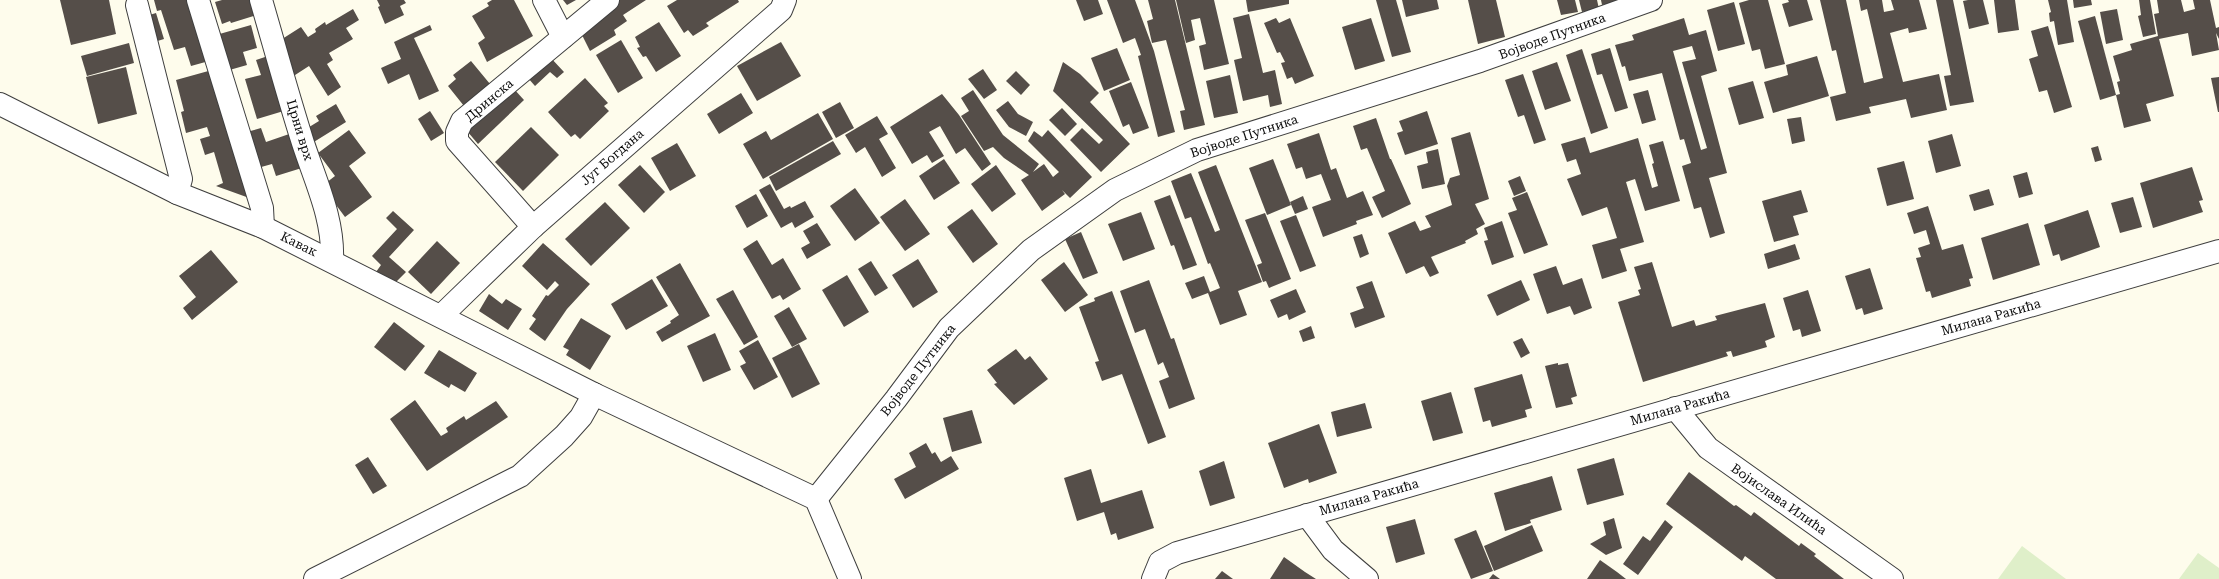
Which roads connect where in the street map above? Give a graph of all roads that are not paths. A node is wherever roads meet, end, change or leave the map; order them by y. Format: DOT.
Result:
graph roads {
  1 [pos="198,0"];
  2 [pos="261,0"];
  3 [pos="544,0"];
  4 [pos="608,0"];
  5 [pos="785,0"];
  6 [pos="1651,0"];
  7 [pos="137,6"];
  8 [pos="563,37"];
  9 [pos="0,104"];
  10 [pos="176,193"];
  11 [pos="263,227"];
  12 [pos="533,227"];
  13 [pos="2219,251"];
  14 [pos="332,261"];
  15 [pos="441,316"];
  16 [pos="594,394"];
  17 [pos="1675,408"];
  18 [pos="816,499"];
  19 [pos="1307,515"];
  20 [pos="315,579"];
  21 [pos="850,579"];
  22 [pos="1153,579"];
  23 [pos="1367,579"];
  24 [pos="1892,579"];
  1 -- 11 [label="street"];
  2 -- 14 [label="street, Црни врх"];
  3 -- 8 [label="street"];
  4 -- 8 [label="street, Дринска"];
  5 -- 12 [label="street, Југ Богдана"];
  6 -- 18 [label="street, Војводе Путника"];
  7 -- 10 [label="street"];
  8 -- 12 [label="street, Дринска"];
  9 -- 10 [label="street, Кавак"];
  10 -- 11 [label="street, Кавак"];
  11 -- 14 [label="street, Кавак"];
  12 -- 15 [label="street, Југ Богдана"];
  13 -- 17 [label="street, Милана Ракића"];
  14 -- 15 [label="street, Кавак"];
  15 -- 16 [label="street, Кавак"];
  16 -- 18 [label="street, Кавак"];
  16 -- 20 [label="street"];
  17 -- 19 [label="street, Милана Ракића"];
  17 -- 24 [label="street, Војислава Илића"];
  18 -- 21 [label="street"];
  19 -- 22 [label="street, Милана Ракића"];
  19 -- 23 [label="street"];
}
